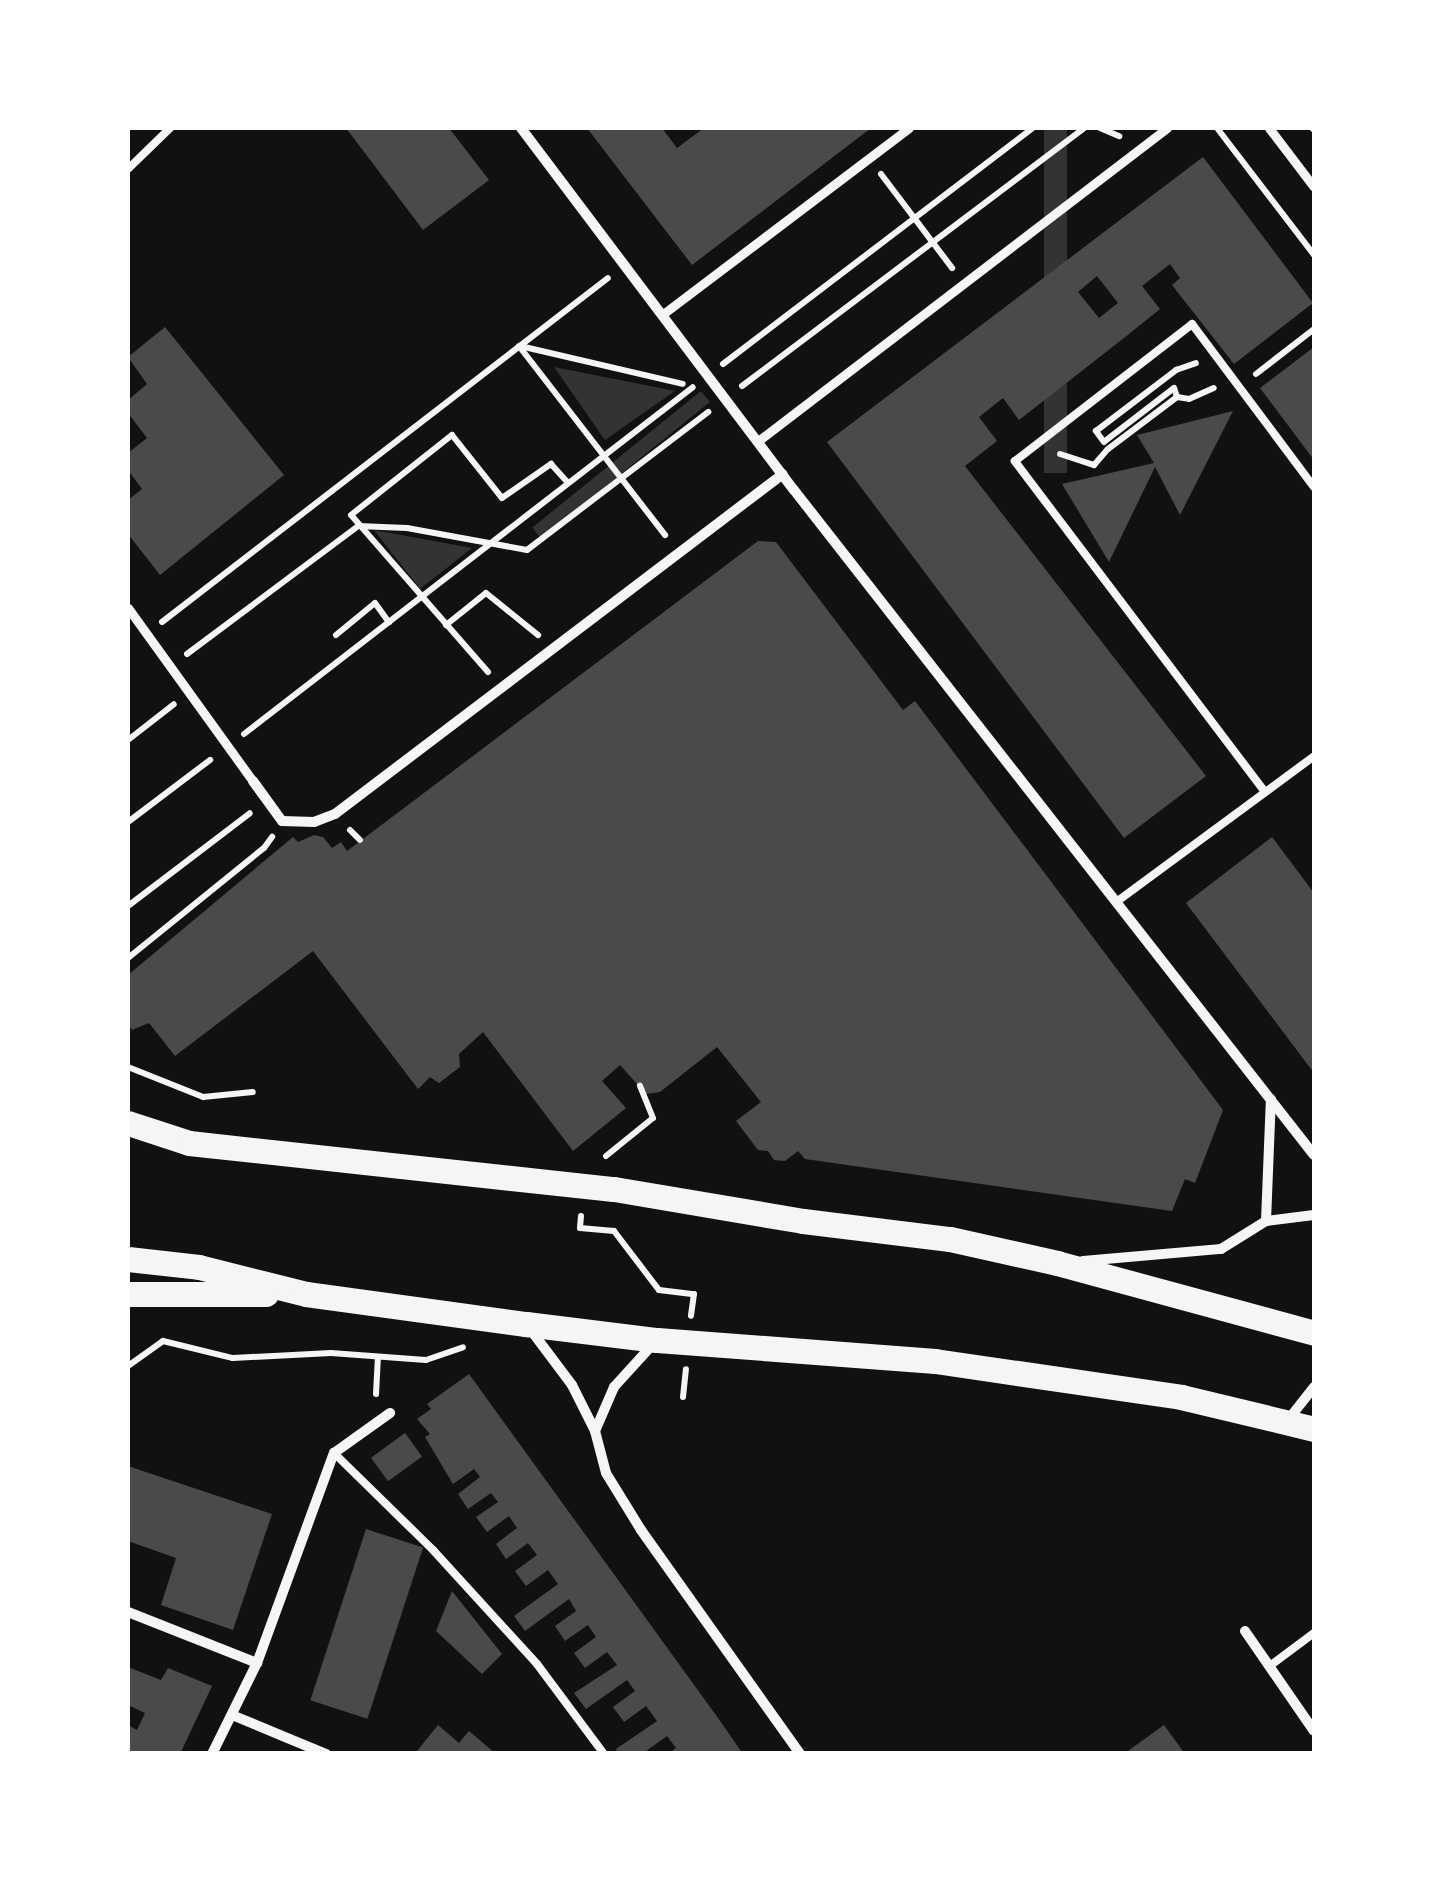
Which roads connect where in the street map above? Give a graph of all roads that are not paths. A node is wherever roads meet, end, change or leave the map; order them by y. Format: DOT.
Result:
graph roads {
  1 [pos="170,128"];
  2 [pos="522,128"];
  3 [pos="909,128"];
  4 [pos="1168,128"];
  5 [pos="1269,128"];
  6 [pos="128,169"];
  7 [pos="1314,187"];
  8 [pos="662,314"];
  9 [pos="758,441"];
  10 [pos="783,474"];
  11 [pos="1314,487"];
  12 [pos="128,608"];
  13 [pos="1314,756"];
  14 [pos="254,781"];
  15 [pos="1265,792"];
  16 [pos="1120,900"];
  17 [pos="1271,1098"];
  18 [pos="128,1124"];
  19 [pos="1314,1155"];
  20 [pos="1314,1216"];
  21 [pos="1266,1221"];
  22 [pos="128,1259"];
  23 [pos="1058,1263"];
  24 [pos="128,1294"];
  25 [pos="306,1294"];
  26 [pos="526,1324"];
  27 [pos="1314,1332"];
  28 [pos="657,1340"];
  29 [pos="1314,1386"];
  30 [pos="390,1413"];
  31 [pos="1288,1420"];
  32 [pos="1314,1429"];
  33 [pos="595,1431"];
  34 [pos="334,1454"];
  35 [pos="128,1612"];
  36 [pos="1246,1631"];
  37 [pos="1314,1633"];
  38 [pos="257,1663"];
  39 [pos="1271,1665"];
  40 [pos="232,1716"];
  41 [pos="1314,1731"];
  42 [pos="212,1754"];
  43 [pos="326,1754"];
  44 [pos="604,1754"];
  45 [pos="800,1754"];
  1 -- 6 [label="lane"];
  2 -- 8 [label="street"];
  3 -- 8 [label="street"];
  4 -- 9 [label="street"];
  5 -- 7 [label="street"];
  8 -- 9 [label="street"];
  9 -- 10 [label="street"];
  10 -- 14 [label="street"];
  10 -- 16 [label="street"];
  11 -- 15 [label="lane"];
  12 -- 14 [label="street"];
  13 -- 15 [label="lane"];
  15 -- 16 [label="lane"];
  16 -- 17 [label="street"];
  17 -- 19 [label="street"];
  17 -- 21 [label="street"];
  18 -- 23 [label="main road"];
  20 -- 21 [label="street"];
  21 -- 23 [label="street"];
  22 -- 25 [label="main road"];
  23 -- 27 [label="main road"];
  24 -- 25 [label="main road"];
  25 -- 26 [label="main road"];
  26 -- 28 [label="main road"];
  26 -- 33 [label="street"];
  28 -- 31 [label="main road"];
  28 -- 33 [label="street"];
  29 -- 31 [label="street"];
  30 -- 34 [label="street"];
  31 -- 32 [label="main road"];
  33 -- 45 [label="street"];
  34 -- 38 [label="street"];
  34 -- 44 [label="lane"];
  35 -- 38 [label="street"];
  36 -- 39 [label="street"];
  37 -- 39 [label="lane"];
  38 -- 40 [label="street"];
  39 -- 41 [label="street"];
  40 -- 42 [label="street"];
  40 -- 43 [label="street"];
}
